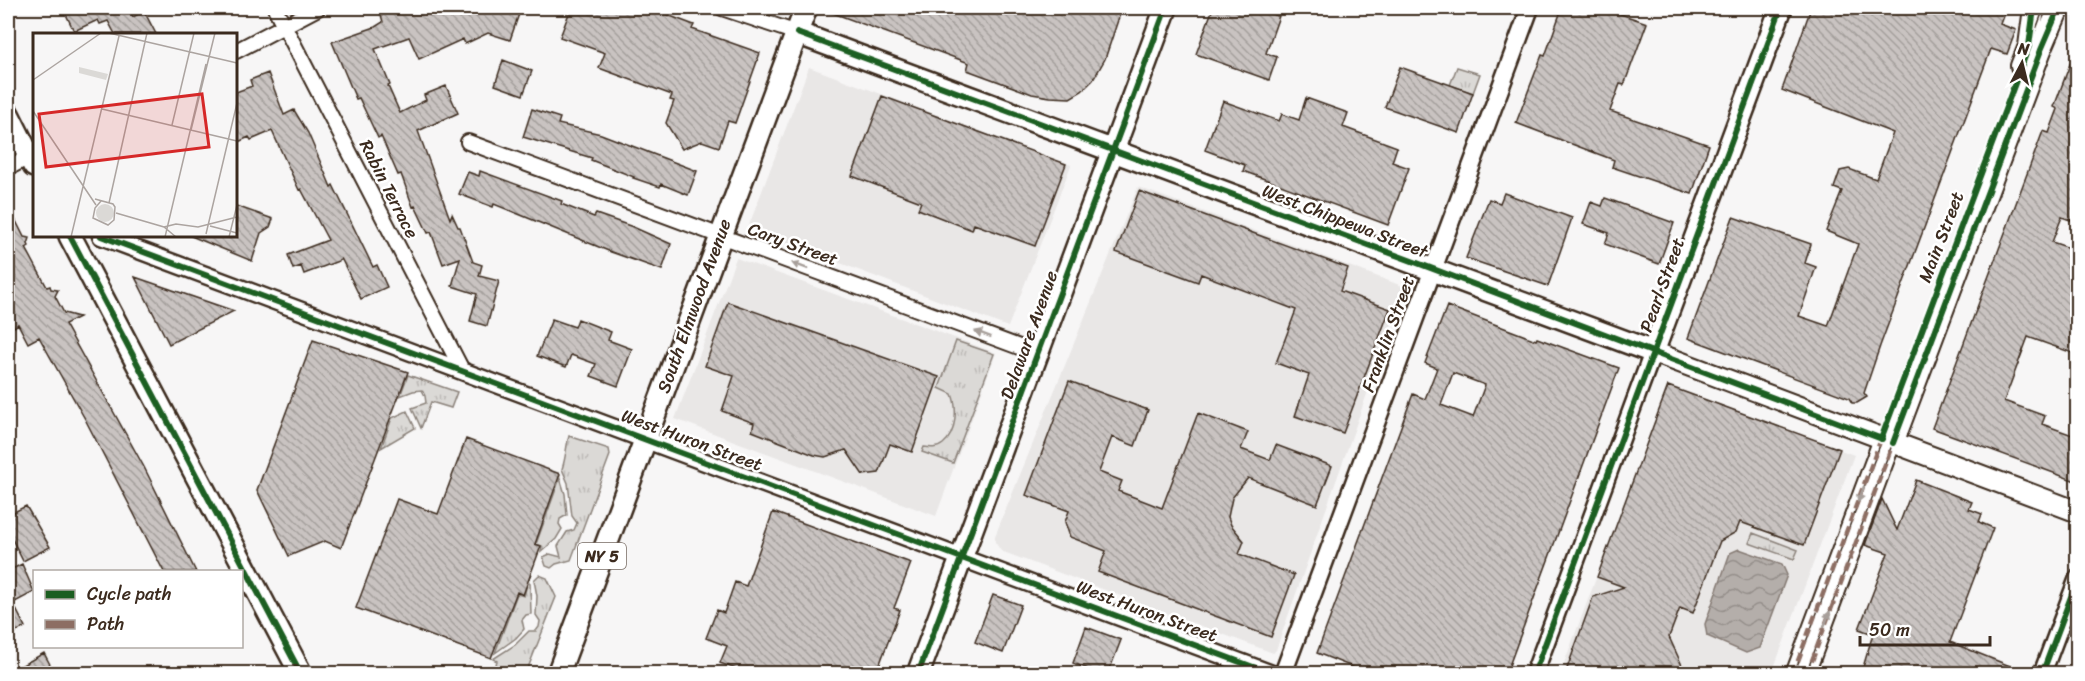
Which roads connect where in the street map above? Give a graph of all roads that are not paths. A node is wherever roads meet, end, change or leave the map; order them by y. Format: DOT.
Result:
graph roads {
  1 [pos="275,8"];
  2 [pos="318,8"];
  3 [pos="722,8"];
  4 [pos="806,8"];
  5 [pos="1166,8"];
  6 [pos="1530,8"];
  7 [pos="1781,8"];
  8 [pos="2034,8"];
  9 [pos="2059,8"];
  10 [pos="284,25"];
  11 [pos="796,33"];
  12 [pos="237,50"];
  13 [pos="8,114"];
  14 [pos="468,142"];
  15 [pos="1113,151"];
  16 [pos="33,158"];
  17 [pos="8,168"];
  18 [pos="720,236"];
  19 [pos="71,237"];
  20 [pos="104,237"];
  21 [pos="1432,270"];
  22 [pos="1653,352"];
  23 [pos="1038,354"];
  24 [pos="462,370"];
  25 [pos="645,439"];
  26 [pos="1885,440"];
  27 [pos="2078,512"];
  28 [pos="962,557"];
  29 [pos="2078,578"];
  30 [pos="301,674"];
  31 [pos="558,674"];
  32 [pos="918,674"];
  33 [pos="1272,674"];
  34 [pos="1283,674"];
  35 [pos="1534,674"];
  36 [pos="1793,674"];
  37 [pos="1807,674"];
  38 [pos="2042,674"];
  1 -- 10 [label="street, Rabin Terrace"];
  2 -- 10 [label="street"];
  3 -- 11 [label="street, West Chippewa Street"];
  4 -- 11 [label="main road, South Elmwood Avenue"];
  5 -- 15 [label="main road, Delaware Avenue"];
  6 -- 21 [label="street, Franklin Street"];
  7 -- 22 [label="main road, Pearl Street"];
  8 -- 26 [label="main road, Main Street"];
  9 -- 26 [label="main road, Main Street"];
  10 -- 12 [label="street"];
  10 -- 24 [label="street, Rabin Terrace"];
  11 -- 15 [label="main road, West Chippewa Street"];
  11 -- 18 [label="main road, South Elmwood Avenue / NY 5"];
  13 -- 16 [label="main road"];
  14 -- 18 [label="street, Cary Street"];
  15 -- 21 [label="main road, West Chippewa Street"];
  15 -- 23 [label="main road, Delaware Avenue"];
  16 -- 17 [label="street"];
  23 -- 18 [label="street, Cary Street, one-way"];
  18 -- 25 [label="main road, South Elmwood Avenue / NY 5"];
  19 -- 30 [label="main road"];
  20 -- 24 [label="street, West Huron Street"];
  21 -- 22 [label="main road, West Chippewa Street"];
  21 -- 34 [label="street, Franklin Street"];
  22 -- 26 [label="main road, West Chippewa Street"];
  22 -- 35 [label="street, Pearl Street"];
  23 -- 28 [label="main road, Delaware Avenue"];
  24 -- 25 [label="street, West Huron Street"];
  25 -- 28 [label="street, West Huron Street"];
  25 -- 31 [label="main road, South Elmwood Avenue / NY 5"];
  26 -- 27 [label="main road, West Chippewa Street"];
  26 -- 36 [label="street, Main Street, one-way"];
  37 -- 26 [label="street, Main Street, one-way"];
  28 -- 32 [label="main road, Delaware Avenue"];
  28 -- 33 [label="street, West Huron Street"];
  29 -- 38 [label="street"];
}
